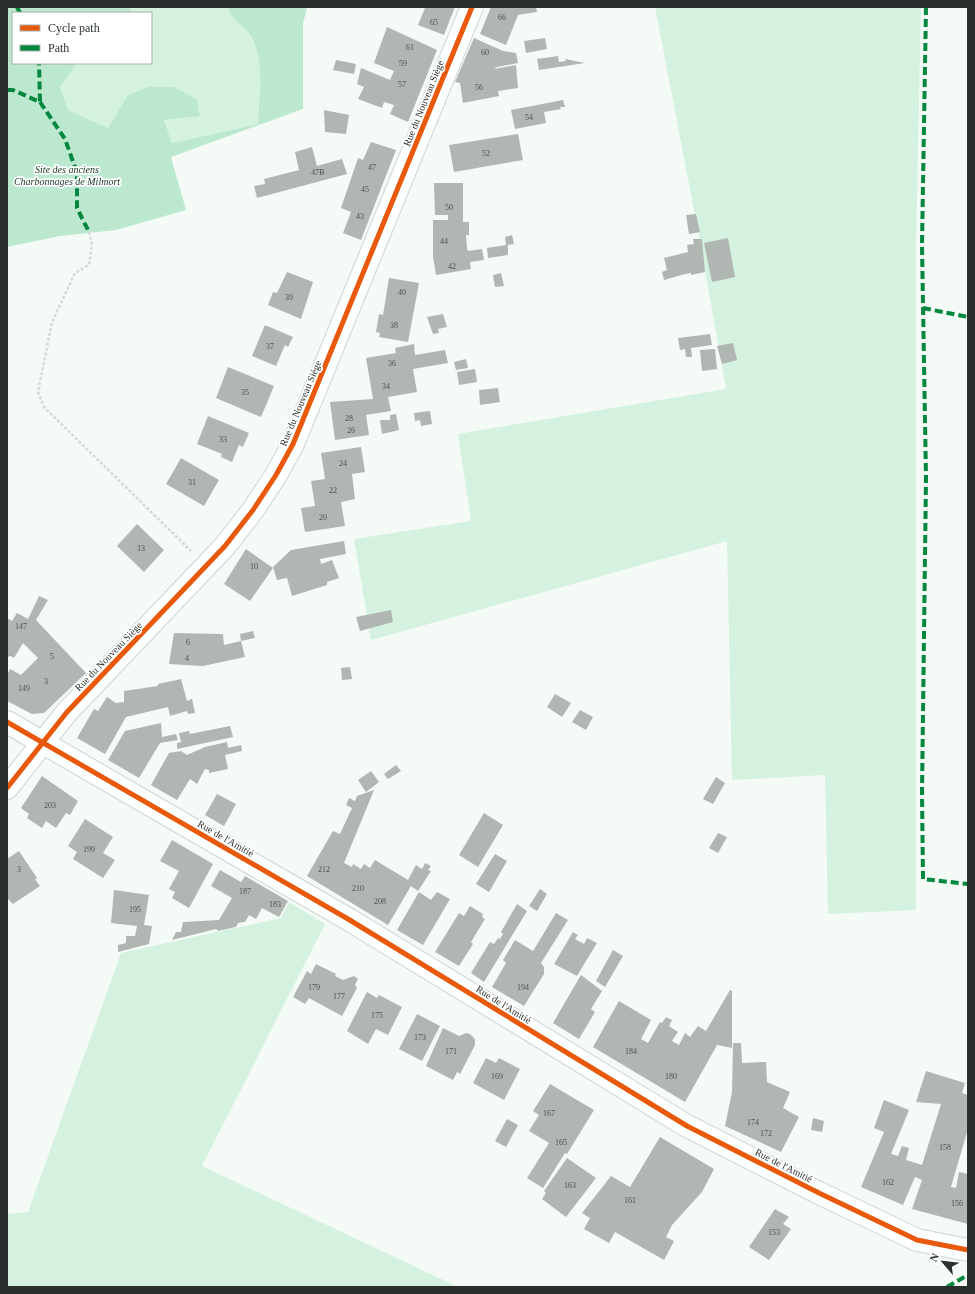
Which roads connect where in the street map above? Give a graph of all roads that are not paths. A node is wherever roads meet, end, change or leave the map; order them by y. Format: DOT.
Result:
graph roads {
  1 [pos="472,7"];
  2 [pos="7,722"];
  3 [pos="44,743"];
  4 [pos="7,788"];
  5 [pos="968,1250"];
  1 -- 3 [label="street, Rue du Nouveau Siège"];
  2 -- 3 [label="street, Rue de l'Amitié"];
  3 -- 4 [label="street, Rue du Nouveau Siège"];
  3 -- 5 [label="street, Rue de l'Amitié"];
}
